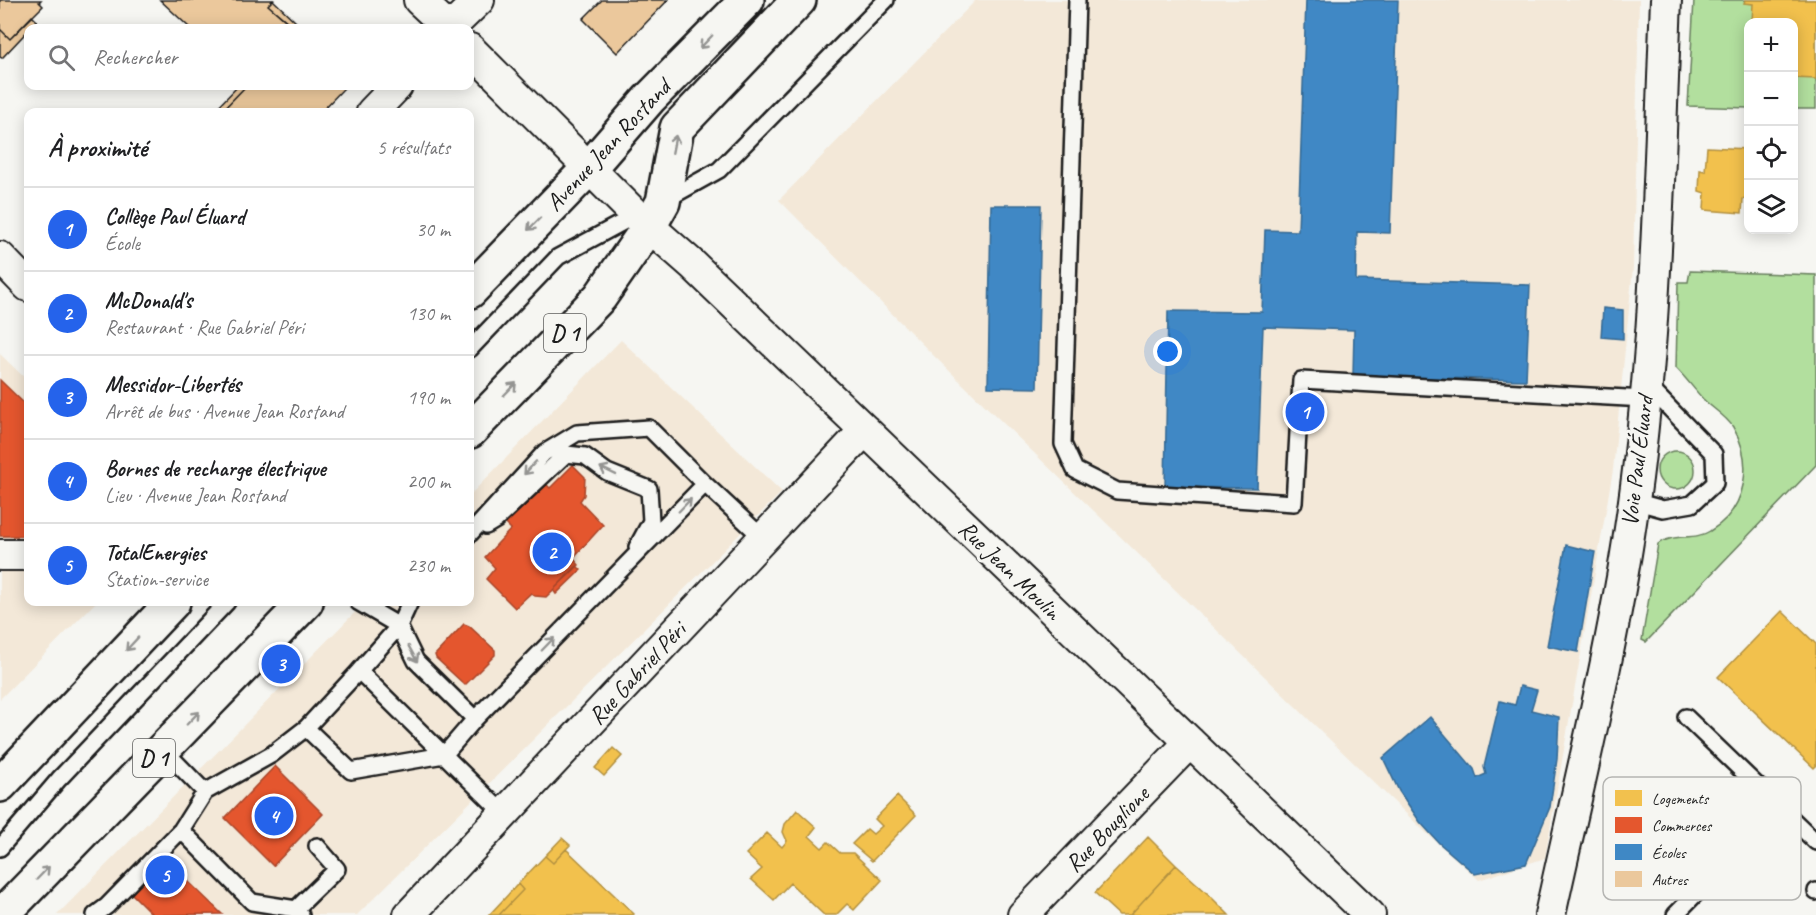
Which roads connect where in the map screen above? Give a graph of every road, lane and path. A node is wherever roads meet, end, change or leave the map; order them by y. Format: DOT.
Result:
graph roads {
  1 [pos="419,0"];
  2 [pos="479,0"];
  3 [pos="747,0"];
  4 [pos="799,0"];
  5 [pos="886,0"];
  6 [pos="1077,0"];
  7 [pos="1666,0"];
  8 [pos="446,24"];
  9 [pos="454,24"];
  10 [pos="474,53"];
  11 [pos="393,90"];
  12 [pos="376,108"];
  13 [pos="590,167"];
  14 [pos="650,214"];
  15 [pos="0,257"];
  16 [pos="24,282"];
  17 [pos="474,287"];
  18 [pos="474,345"];
  19 [pos="1645,392"];
  20 [pos="474,427"];
  21 [pos="865,430"];
  22 [pos="705,484"];
  23 [pos="1634,501"];
  24 [pos="474,532"];
  25 [pos="474,534"];
  26 [pos="764,539"];
  27 [pos="0,555"];
  28 [pos="24,555"];
  29 [pos="631,560"];
  30 [pos="169,606"];
  31 [pos="223,606"];
  32 [pos="302,606"];
  33 [pos="365,606"];
  34 [pos="408,606"];
  35 [pos="399,626"];
  36 [pos="359,671"];
  37 [pos="1686,717"];
  38 [pos="475,719"];
  39 [pos="306,728"];
  40 [pos="1190,742"];
  41 [pos="163,749"];
  42 [pos="444,754"];
  43 [pos="1748,777"];
  44 [pos="0,785"];
  45 [pos="205,792"];
  46 [pos="504,814"];
  47 [pos="1801,828"];
  48 [pos="181,830"];
  49 [pos="1816,842"];
  50 [pos="317,846"];
  51 [pos="0,848"];
  52 [pos="1690,900"];
  53 [pos="271,910"];
  54 [pos="298,912"];
  55 [pos="2,915"];
  56 [pos="95,915"];
  57 [pos="409,915"];
  58 [pos="1023,915"];
  59 [pos="1370,915"];
  60 [pos="1550,915"];
  61 [pos="1675,915"];
  1 -- 8 [label="street"];
  2 -- 9 [label="street"];
  3 -- 13 [label="main road, Avenue Jean Rostand, one-way"];
  14 -- 4 [label="main road, Avenue Jean Rostand / D 1, one-way"];
  5 -- 14 [label="lane"];
  6 -- 19 [label="lane"];
  7 -- 19 [label="street, Voie Paul Éluard"];
  10 -- 13 [label="street, Rue Jean Moulin"];
  11 -- 12 [label="street"];
  13 -- 14 [label="street, Rue Jean Moulin"];
  13 -- 17 [label="main road, Avenue Jean Rostand, one-way"];
  14 -- 18 [label="lane"];
  20 -- 14 [label="main road, Avenue Jean Rostand / D 1, one-way"];
  14 -- 21 [label="street, Rue Jean Moulin"];
  15 -- 16 [label="street"];
  19 -- 23 [label="street, Voie Paul Éluard"];
  19 -- 23 [label="lane"];
  21 -- 26 [label="street, Rue Gabriel Péri"];
  21 -- 40 [label="street, Rue Jean Moulin"];
  22 -- 24 [label="lane, one-way"];
  22 -- 26 [label="lane"];
  29 -- 22 [label="lane, one-way"];
  23 -- 60 [label="street, Voie Paul Éluard"];
  29 -- 25 [label="lane, one-way"];
  26 -- 46 [label="street, Rue Gabriel Péri"];
  27 -- 28 [label="street"];
  38 -- 29 [label="lane, one-way"];
  30 -- 44 [label="main road, one-way"];
  31 -- 51 [label="lane"];
  41 -- 32 [label="main road, D 1, one-way"];
  33 -- 35 [label="lane"];
  34 -- 35 [label="lane"];
  35 -- 36 [label="lane"];
  35 -- 38 [label="lane, one-way"];
  36 -- 39 [label="lane"];
  36 -- 42 [label="lane"];
  37 -- 43 [label="lane"];
  38 -- 42 [label="lane"];
  39 -- 42 [label="lane"];
  39 -- 45 [label="lane"];
  40 -- 58 [label="street, Rue Bouglione"];
  40 -- 59 [label="street, Rue Jean Moulin"];
  41 -- 45 [label="lane"];
  55 -- 41 [label="main road, D 1, one-way"];
  42 -- 46 [label="lane"];
  45 -- 48 [label="lane"];
  46 -- 57 [label="street, Rue Gabriel Péri"];
  47 -- 49 [label="lane"];
  48 -- 53 [label="lane"];
  48 -- 56 [label="lane"];
  50 -- 54 [label="lane"];
  52 -- 61 [label="lane"];
  53 -- 54 [label="lane"];
}
